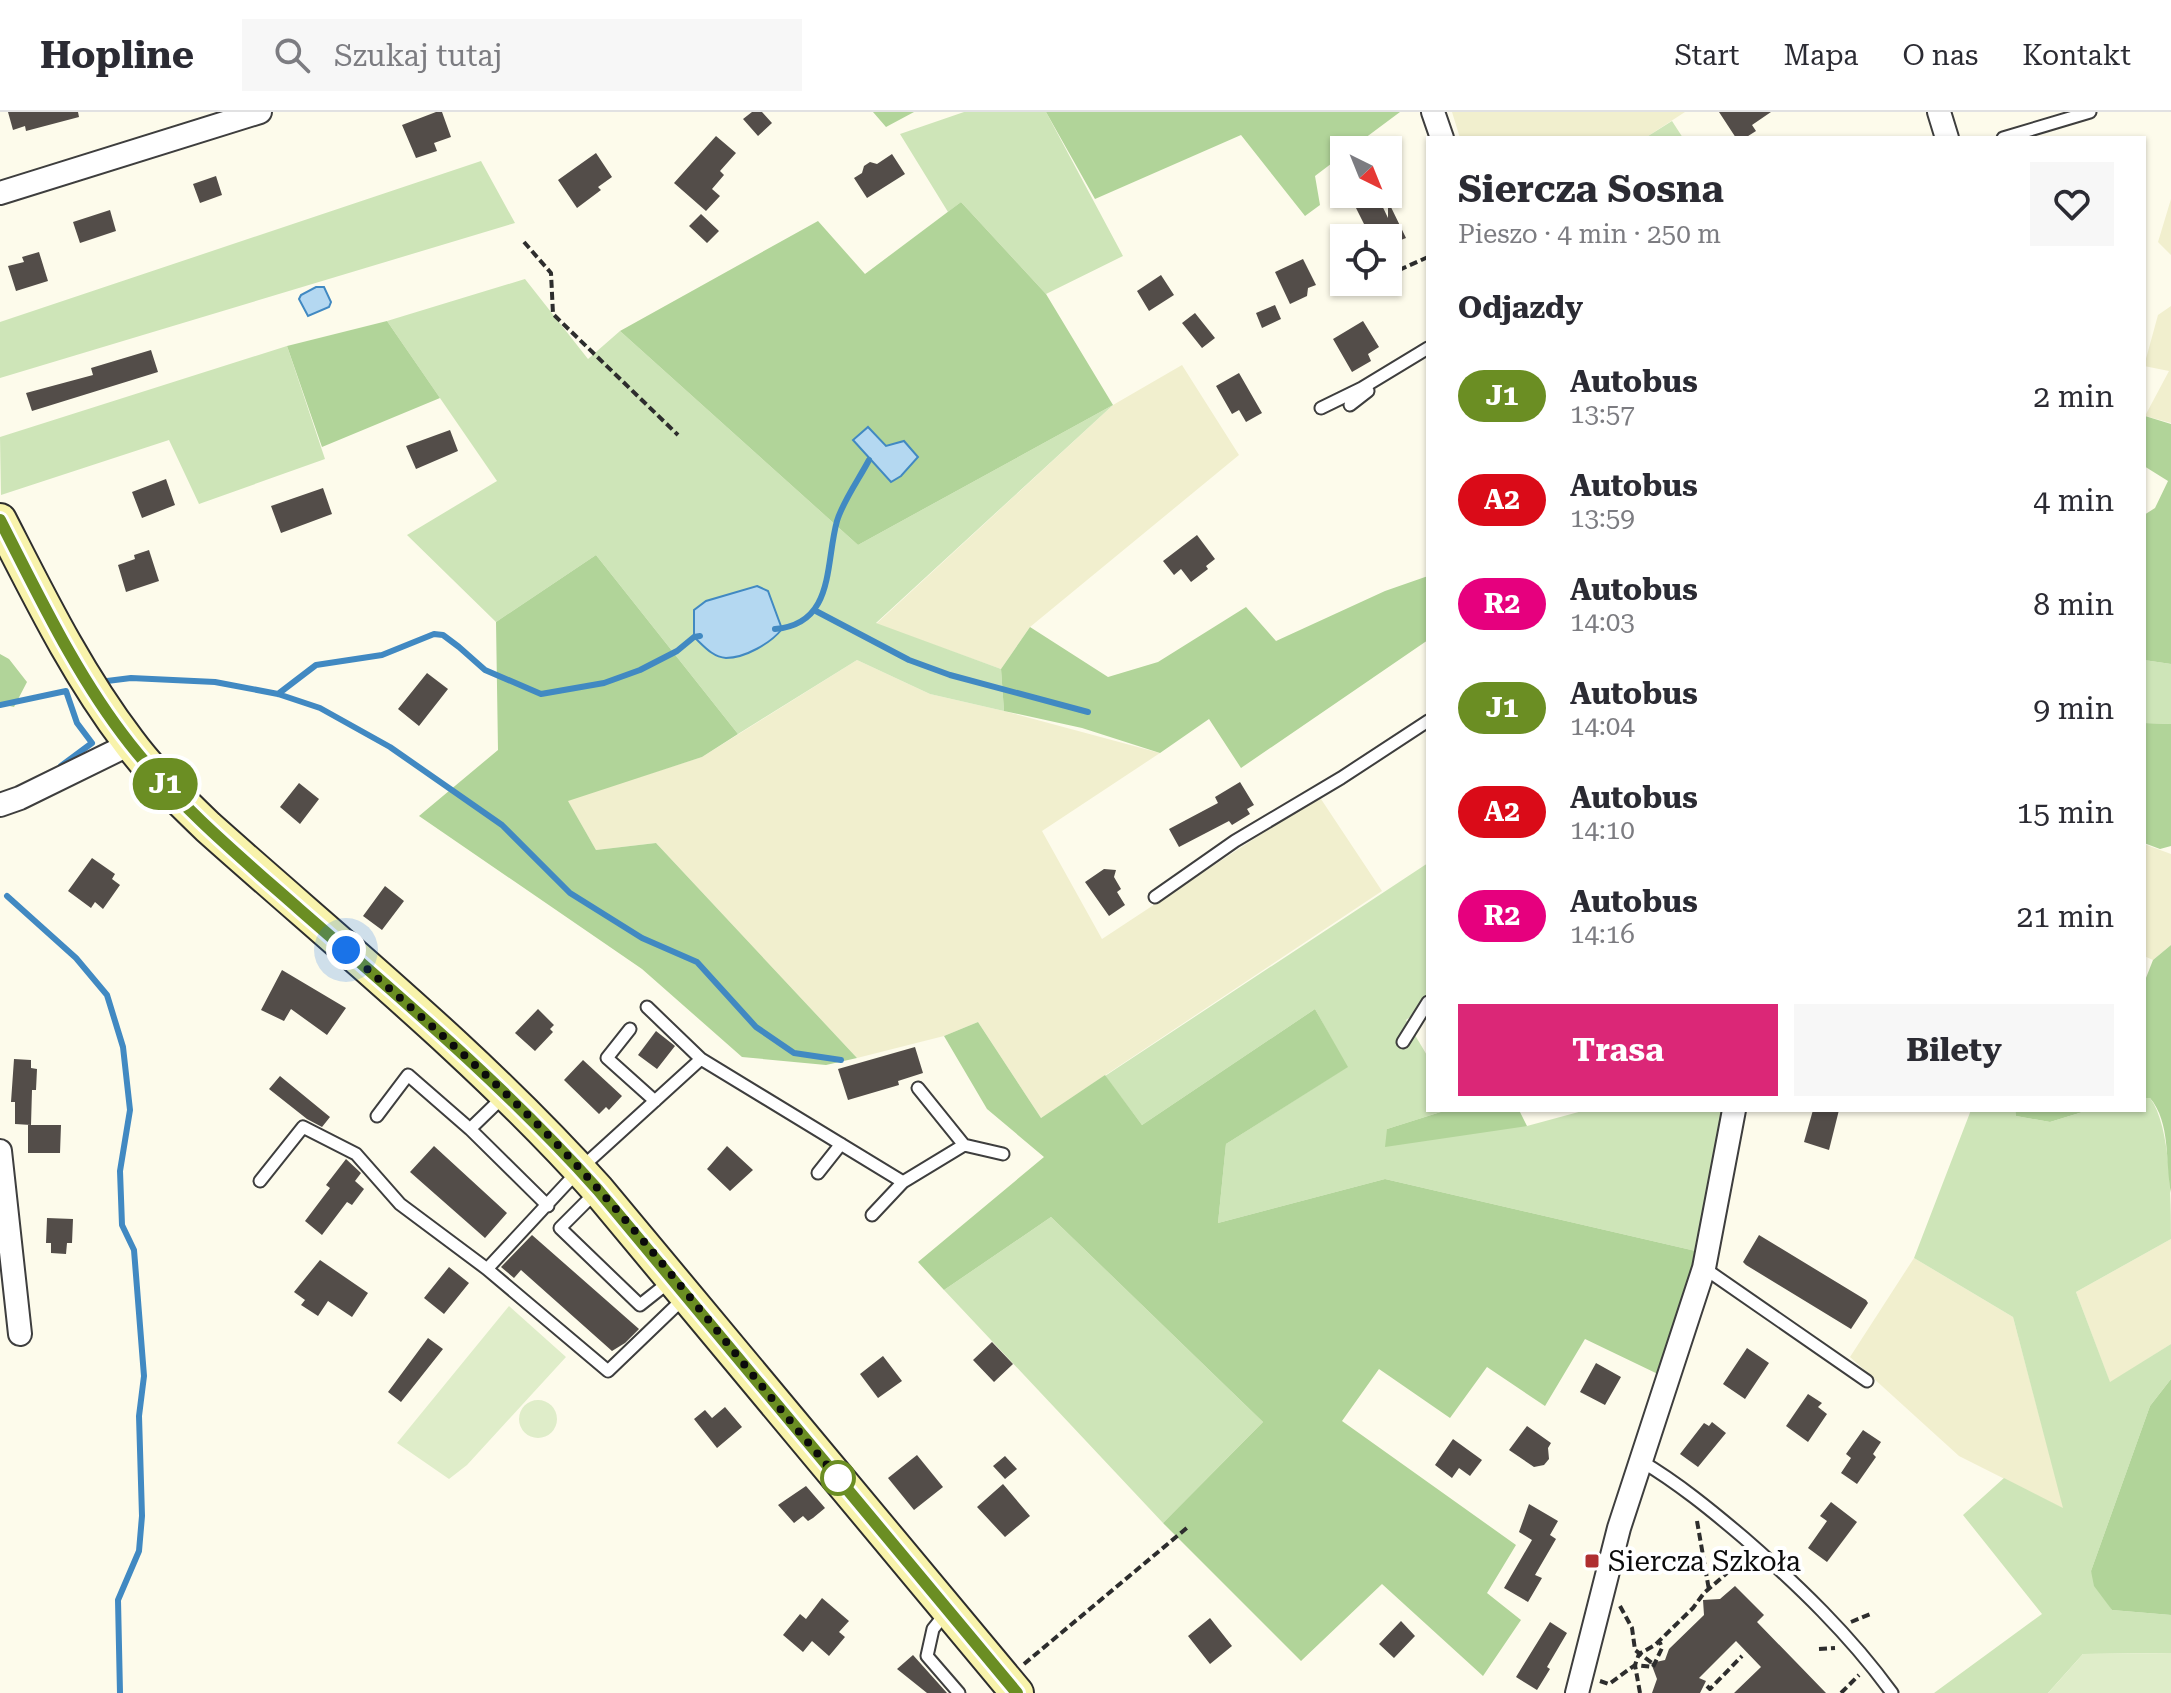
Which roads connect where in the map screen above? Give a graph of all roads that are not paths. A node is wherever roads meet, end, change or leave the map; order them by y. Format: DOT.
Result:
graph roads {
  1 [pos="260,112"];
  2 [pos="1433,112"];
  3 [pos="1939,112"];
  4 [pos="2090,112"];
  5 [pos="1441,136"];
  6 [pos="1946,136"];
  7 [pos="2010,136"];
  8 [pos="0,193"];
  9 [pos="1426,349"];
  10 [pos="1403,363"];
  11 [pos="1350,405"];
  12 [pos="1321,408"];
  13 [pos="0,520"];
  14 [pos="1426,722"];
  15 [pos="130,744"];
  16 [pos="0,805"];
  17 [pos="1155,897"];
  18 [pos="1426,1005"];
  19 [pos="647,1007"];
  20 [pos="630,1029"];
  21 [pos="1403,1042"];
  22 [pos="701,1059"];
  23 [pos="918,1088"];
  24 [pos="506,1094"];
  25 [pos="655,1101"];
  26 [pos="1734,1112"];
  27 [pos="377,1116"];
  28 [pos="470,1129"];
  29 [pos="841,1144"];
  30 [pos="964,1145"];
  31 [pos="0,1151"];
  32 [pos="1003,1154"];
  33 [pos="818,1173"];
  34 [pos="589,1180"];
  35 [pos="260,1181"];
  36 [pos="903,1182"];
  37 [pos="548,1206"];
  38 [pos="872,1215"];
  39 [pos="1704,1268"];
  40 [pos="487,1269"];
  41 [pos="680,1287"];
  42 [pos="20,1334"];
  43 [pos="1867,1381"];
  44 [pos="1641,1461"];
  45 [pos="948,1610"];
  46 [pos="1012,1686"];
  47 [pos="959,1693"];
  48 [pos="1577,1693"];
  49 [pos="1892,1693"];
  1 -- 8 [label="street"];
  2 -- 5 [label="street"];
  3 -- 6 [label="street"];
  4 -- 7 [label="lane"];
  9 -- 10 [label="lane"];
  10 -- 11 [label="lane"];
  10 -- 12 [label="lane"];
  13 -- 15 [label="street"];
  14 -- 17 [label="lane"];
  15 -- 16 [label="street"];
  15 -- 24 [label="street"];
  18 -- 21 [label="lane"];
  19 -- 22 [label="lane"];
  20 -- 25 [label="lane"];
  22 -- 25 [label="lane"];
  22 -- 29 [label="lane"];
  23 -- 30 [label="lane"];
  24 -- 28 [label="lane"];
  24 -- 34 [label="street"];
  25 -- 34 [label="lane"];
  26 -- 39 [label="street"];
  27 -- 28 [label="lane"];
  28 -- 37 [label="lane"];
  29 -- 33 [label="lane"];
  29 -- 36 [label="lane"];
  30 -- 32 [label="lane"];
  30 -- 36 [label="lane"];
  31 -- 42 [label="street"];
  34 -- 37 [label="lane"];
  34 -- 41 [label="street"];
  34 -- 41 [label="lane"];
  35 -- 40 [label="lane"];
  36 -- 38 [label="lane"];
  37 -- 40 [label="lane"];
  39 -- 43 [label="lane"];
  39 -- 44 [label="street"];
  40 -- 41 [label="lane"];
  41 -- 45 [label="street"];
  44 -- 48 [label="street"];
  44 -- 49 [label="lane"];
  45 -- 46 [label="street"];
  45 -- 47 [label="lane"];
}
